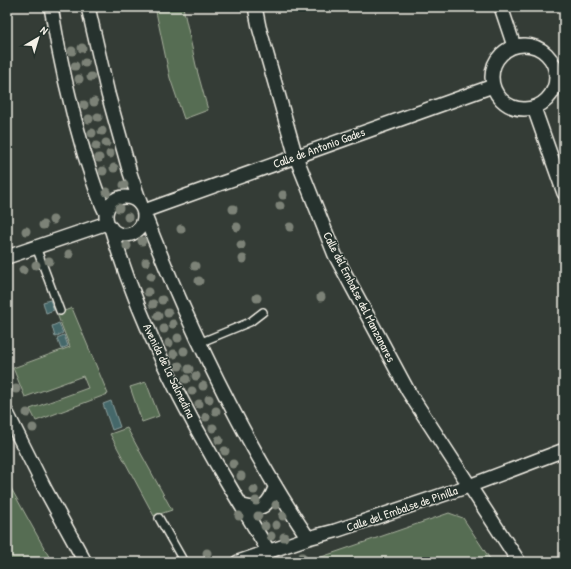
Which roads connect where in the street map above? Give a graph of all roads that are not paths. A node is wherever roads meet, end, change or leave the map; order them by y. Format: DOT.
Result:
graph roads {
  1 [pos="50,7"];
  2 [pos="88,7"];
  3 [pos="255,7"];
  4 [pos="501,7"];
  5 [pos="514,46"];
  6 [pos="560,67"];
  7 [pos="493,86"];
  8 [pos="534,108"];
  9 [pos="296,157"];
  10 [pos="564,193"];
  11 [pos="143,210"];
  12 [pos="108,221"];
  13 [pos="36,247"];
  14 [pos="7,257"];
  15 [pos="60,312"];
  16 [pos="263,312"];
  17 [pos="199,343"];
  18 [pos="7,413"];
  19 [pos="564,450"];
  20 [pos="469,486"];
  21 [pos="275,488"];
  22 [pos="242,506"];
  23 [pos="159,518"];
  24 [pos="308,538"];
  25 [pos="269,552"];
  26 [pos="84,562"];
  27 [pos="184,562"];
  28 [pos="238,562"];
  29 [pos="519,562"];
  1 -- 12 [label="street, Avenida de La Salmedina"];
  2 -- 11 [label="street"];
  3 -- 9 [label="street, Calle del Embalse del Manzanares"];
  4 -- 5 [label="street"];
  5 -- 6 [label="street"];
  5 -- 7 [label="street"];
  6 -- 8 [label="street"];
  7 -- 8 [label="street"];
  7 -- 9 [label="street, Calle de Antonio Gades"];
  8 -- 10 [label="street"];
  9 -- 11 [label="street, Calle de Antonio Gades"];
  9 -- 20 [label="street, Calle del Embalse del Manzanares"];
  11 -- 12 [label="street"];
  11 -- 12 [label="street"];
  11 -- 17 [label="street"];
  12 -- 13 [label="street"];
  12 -- 22 [label="street, Avenida de La Salmedina"];
  13 -- 14 [label="street"];
  13 -- 15 [label="lane"];
  16 -- 17 [label="lane"];
  17 -- 21 [label="street"];
  18 -- 26 [label="street"];
  19 -- 20 [label="street, Calle del Embalse de Pinilla"];
  20 -- 24 [label="street, Calle del Embalse de Pinilla"];
  20 -- 29 [label="street, Calle del Embalse del Manzanares"];
  21 -- 22 [label="street"];
  21 -- 24 [label="street"];
  22 -- 25 [label="street, Avenida de La Salmedina"];
  23 -- 27 [label="lane"];
  24 -- 25 [label="street, Calle del Embalse de Pinilla"];
  25 -- 28 [label="street, Calle del Embalse de Pinilla"];
}
